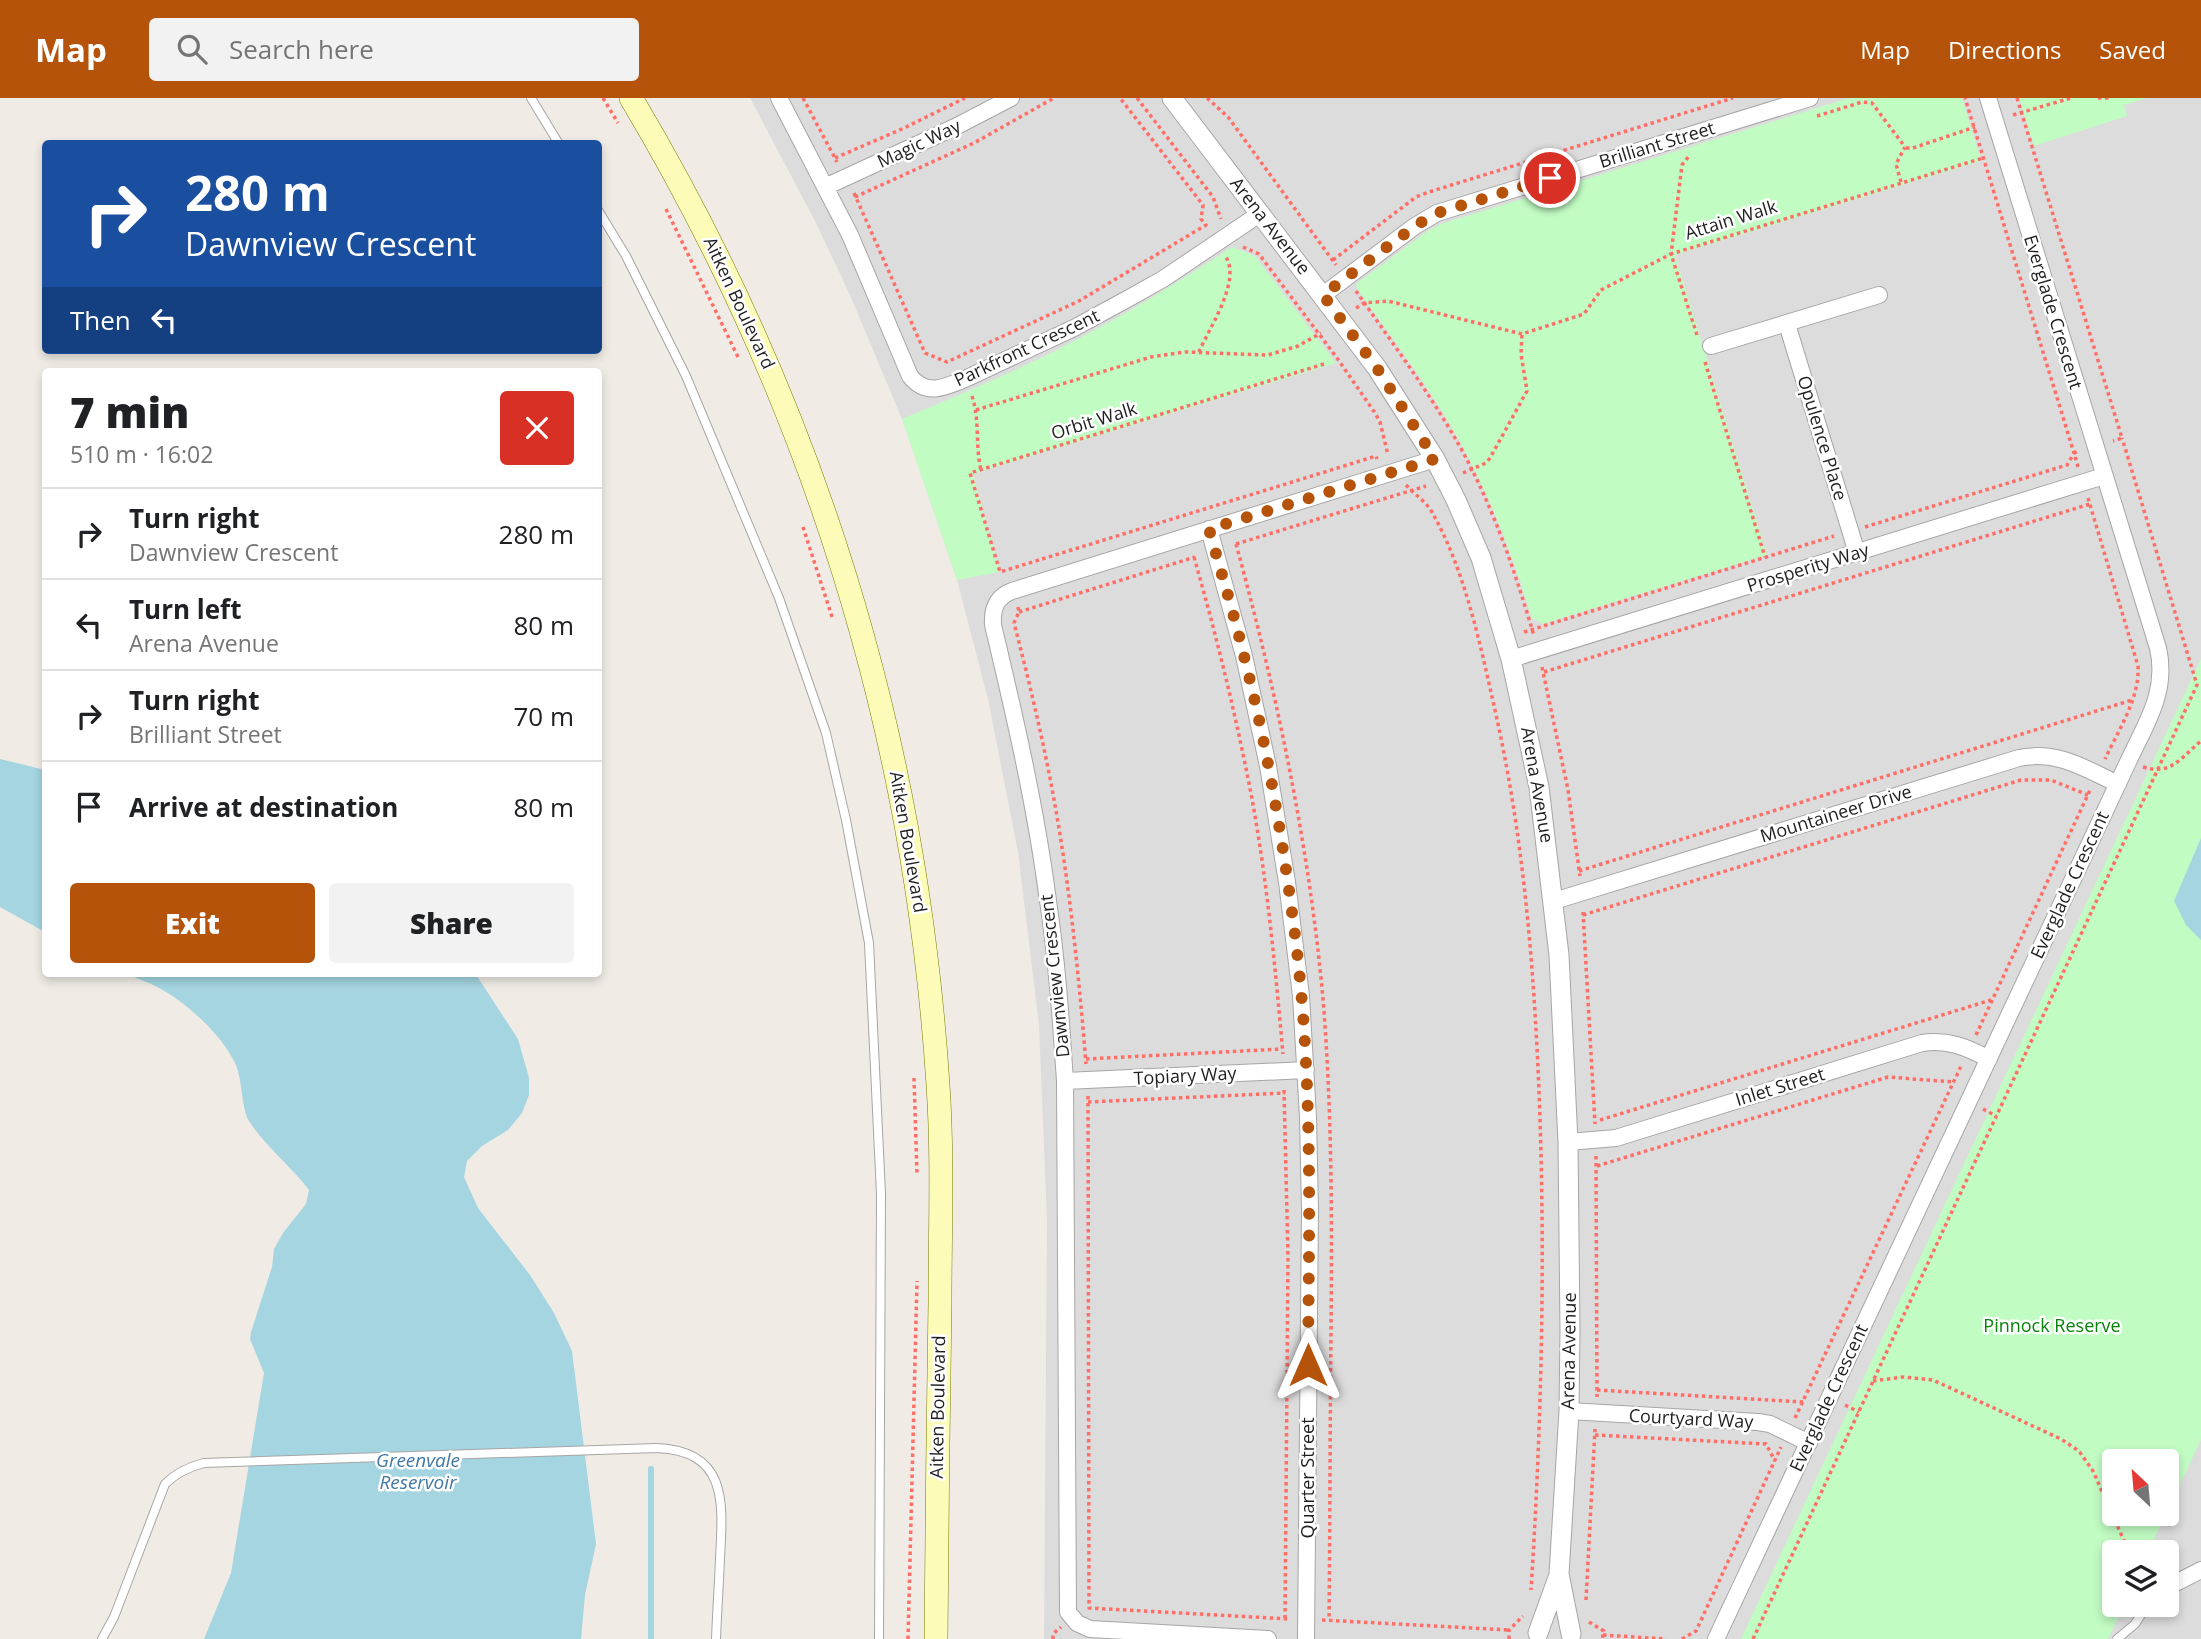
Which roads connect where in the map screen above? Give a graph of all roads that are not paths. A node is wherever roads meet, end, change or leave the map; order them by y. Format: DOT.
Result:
graph roads {
  1 [pos="531,98"];
  2 [pos="631,98"];
  3 [pos="779,98"];
  4 [pos="1011,98"];
  5 [pos="1172,98"];
  6 [pos="1810,98"];
  7 [pos="1988,98"];
  8 [pos="557,140"];
  9 [pos="825,187"];
  10 [pos="1261,213"];
  11 [pos="602,217"];
  12 [pos="1323,295"];
  13 [pos="1879,295"];
  14 [pos="1787,324"];
  15 [pos="1705,349"];
  16 [pos="1435,459"];
  17 [pos="2104,477"];
  18 [pos="1209,529"];
  19 [pos="1857,553"];
  20 [pos="1511,659"];
  21 [pos="2118,784"];
  22 [pos="1554,901"];
  23 [pos="1989,1059"];
  24 [pos="1306,1070"];
  25 [pos="1065,1081"];
  26 [pos="1568,1142"];
  27 [pos="1569,1411"];
  28 [pos="1809,1443"];
  29 [pos="2201,1570"];
  30 [pos="1559,1574"];
  31 [pos="2179,1581"];
  32 [pos="2139,1617"];
  33 [pos="1573,1636"];
  34 [pos="1533,1637"];
  35 [pos="102,1639"];
  36 [pos="716,1639"];
  37 [pos="879,1639"];
  38 [pos="936,1639"];
  39 [pos="1268,1639"];
  40 [pos="1306,1639"];
  41 [pos="1716,1639"];
  42 [pos="2117,1639"];
  1 -- 8 [label="lane"];
  2 -- 38 [label="main road, Aitken Boulevard"];
  3 -- 9 [label="street, Parkfront Crescent"];
  4 -- 9 [label="street, Magic Way"];
  5 -- 10 [label="street, Arena Avenue"];
  6 -- 12 [label="street, Brilliant Street"];
  7 -- 17 [label="street, Everglade Crescent"];
  9 -- 10 [label="street, Parkfront Crescent"];
  10 -- 12 [label="street, Arena Avenue"];
  11 -- 37 [label="lane"];
  12 -- 16 [label="street, Arena Avenue"];
  13 -- 14 [label="street"];
  14 -- 15 [label="street"];
  14 -- 19 [label="street, Opulence Place"];
  16 -- 18 [label="street"];
  16 -- 20 [label="street, Arena Avenue"];
  17 -- 19 [label="street, Prosperity Way"];
  17 -- 21 [label="street, Everglade Crescent"];
  18 -- 24 [label="street, Quarter Street"];
  18 -- 25 [label="street, Dawnview Crescent"];
  19 -- 20 [label="street, Prosperity Way"];
  20 -- 22 [label="street, Arena Avenue"];
  21 -- 22 [label="street, Mountaineer Drive"];
  21 -- 23 [label="street, Everglade Crescent"];
  22 -- 26 [label="street, Arena Avenue"];
  23 -- 26 [label="street, Inlet Street"];
  23 -- 28 [label="street, Everglade Crescent"];
  24 -- 25 [label="street, Topiary Way"];
  24 -- 40 [label="street, Quarter Street"];
  25 -- 39 [label="street, Dawnview Crescent"];
  26 -- 27 [label="street, Arena Avenue"];
  27 -- 28 [label="street, Courtyard Way"];
  27 -- 30 [label="street, Arena Avenue"];
  28 -- 41 [label="street, Everglade Crescent"];
  29 -- 31 [label="street"];
  30 -- 33 [label="street, Arena Avenue"];
  30 -- 34 [label="street, Arena Avenue"];
  32 -- 42 [label="lane"];
  33 -- 34 [label="street"];
  35 -- 36 [label="lane"];
}
